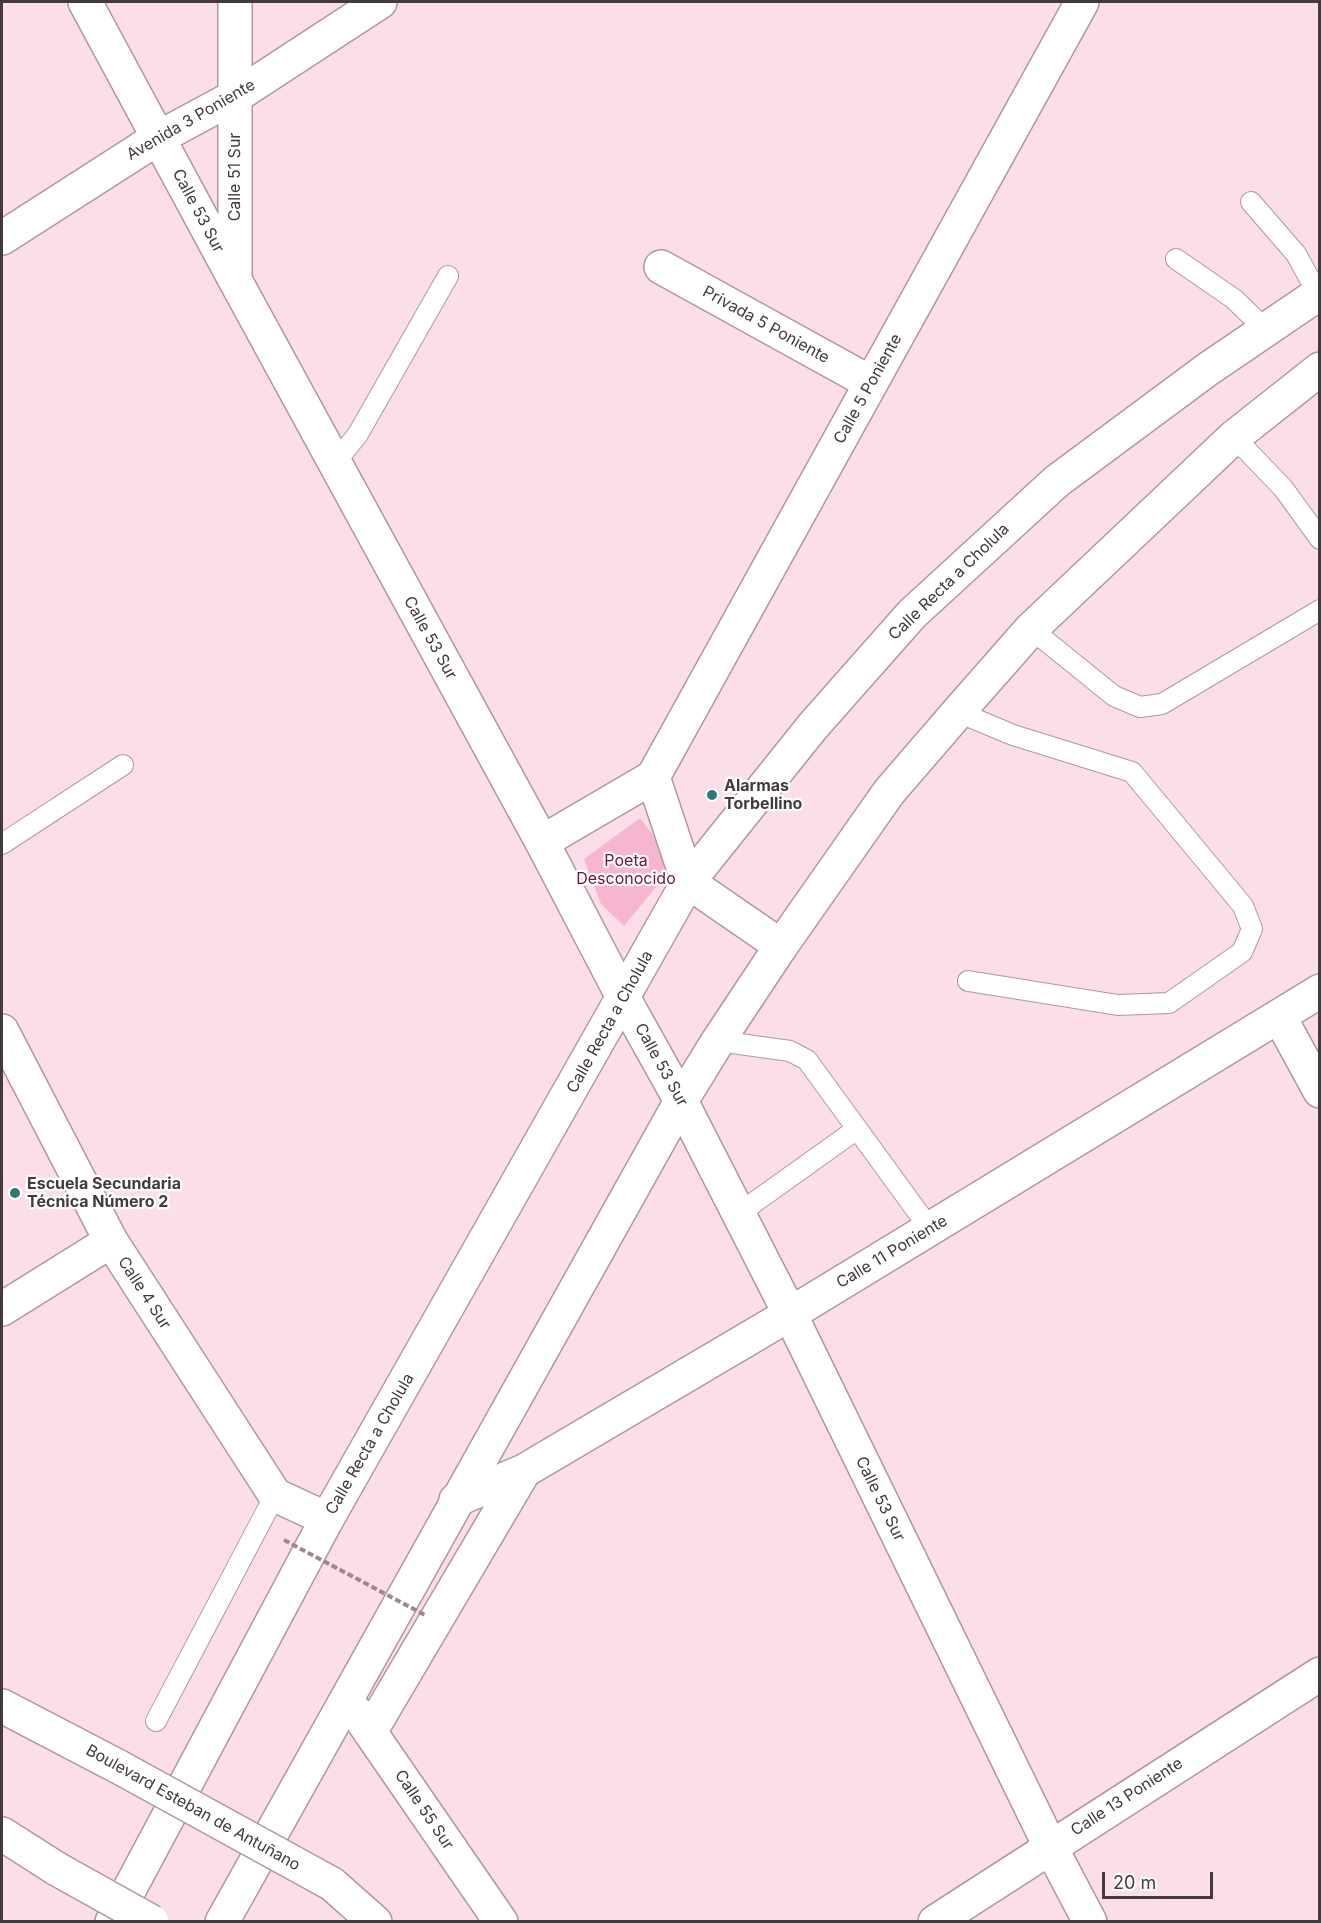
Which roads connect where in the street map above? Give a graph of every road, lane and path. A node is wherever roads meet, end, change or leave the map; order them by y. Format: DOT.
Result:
graph roads {
  1 [pos="85,2"];
  2 [pos="235,2"];
  3 [pos="380,2"];
  4 [pos="1082,2"];
  5 [pos="236,96"];
  6 [pos="158,138"];
  7 [pos="1251,202"];
  8 [pos="2,238"];
  9 [pos="1176,259"];
  10 [pos="661,267"];
  11 [pos="448,276"];
  12 [pos="235,280"];
  13 [pos="1319,294"];
  14 [pos="1266,330"];
  15 [pos="1320,369"];
  16 [pos="871,383"];
  17 [pos="1234,437"];
  18 [pos="335,463"];
  19 [pos="1320,538"];
  20 [pos="1320,610"];
  21 [pos="1031,629"];
  22 [pos="958,712"];
  23 [pos="123,765"];
  24 [pos="653,777"];
  25 [pos="542,842"];
  26 [pos="2,844"];
  27 [pos="688,882"];
  28 [pos="781,946"];
  29 [pos="968,981"];
  30 [pos="1320,991"];
  31 [pos="624,999"];
  32 [pos="1279,1016"];
  33 [pos="2,1031"];
  34 [pos="718,1041"];
  35 [pos="1320,1091"];
  36 [pos="681,1101"];
  37 [pos="857,1129"];
  38 [pos="738,1214"];
  39 [pos="930,1229"];
  40 [pos="111,1241"];
  41 [pos="2,1309"];
  42 [pos="790,1314"];
  43 [pos="524,1471"];
  44 [pos="275,1495"];
  45 [pos="456,1500"];
  46 [pos="327,1519"];
  47 [pos="284,1540"];
  48 [pos="425,1615"];
  49 [pos="1320,1674"];
  50 [pos="347,1697"];
  51 [pos="2,1706"];
  52 [pos="156,1721"];
  53 [pos="370,1732"];
  54 [pos="2,1834"];
  55 [pos="1050,1846"];
  56 [pos="112,1922"];
  57 [pos="152,1922"];
  58 [pos="222,1922"];
  59 [pos="375,1922"];
  60 [pos="501,1922"];
  61 [pos="935,1922"];
  62 [pos="1090,1922"];
  1 -- 6 [label="street, Calle 53 Sur"];
  2 -- 5 [label="street, Calle 51 Sur"];
  3 -- 5 [label="street, Avenida 3 Poniente"];
  4 -- 16 [label="street, Calle 5 Poniente"];
  5 -- 6 [label="street, Avenida 3 Poniente"];
  5 -- 12 [label="street, Calle 51 Sur"];
  6 -- 8 [label="street, Avenida 3 Poniente"];
  6 -- 12 [label="street, Calle 53 Sur"];
  7 -- 13 [label="lane"];
  9 -- 14 [label="lane"];
  10 -- 16 [label="street, Privada 5 Poniente"];
  11 -- 18 [label="lane"];
  12 -- 18 [label="street, Calle 53 Sur"];
  13 -- 14 [label="street, Calle Recta a Cholula"];
  14 -- 27 [label="street, Calle Recta a Cholula"];
  15 -- 17 [label="street"];
  16 -- 24 [label="street, Calle 5 Poniente"];
  17 -- 19 [label="lane"];
  17 -- 21 [label="street"];
  18 -- 25 [label="street, Calle 53 Sur"];
  20 -- 21 [label="lane"];
  21 -- 22 [label="street"];
  22 -- 28 [label="street"];
  22 -- 29 [label="lane"];
  23 -- 26 [label="lane"];
  24 -- 25 [label="street"];
  24 -- 27 [label="street"];
  25 -- 31 [label="street, Calle 53 Sur"];
  27 -- 28 [label="street"];
  27 -- 31 [label="street, Calle Recta a Cholula"];
  28 -- 34 [label="street"];
  30 -- 32 [label="street, Calle 11 Poniente"];
  31 -- 36 [label="street, Calle 53 Sur"];
  31 -- 46 [label="street, Calle Recta a Cholula"];
  32 -- 35 [label="street"];
  32 -- 39 [label="street, Calle 11 Poniente"];
  33 -- 40 [label="street, Calle 4 Sur"];
  34 -- 36 [label="street"];
  34 -- 37 [label="lane"];
  36 -- 38 [label="street, Calle 53 Sur"];
  36 -- 45 [label="street"];
  37 -- 38 [label="lane"];
  37 -- 39 [label="lane"];
  38 -- 42 [label="street, Calle 53 Sur"];
  39 -- 42 [label="street, Calle 11 Poniente"];
  40 -- 41 [label="street"];
  40 -- 44 [label="street, Calle 4 Sur"];
  42 -- 43 [label="street, Calle 11 Poniente"];
  42 -- 55 [label="street, Calle 53 Sur"];
  43 -- 45 [label="street, Calle 11 Poniente"];
  43 -- 53 [label="street"];
  44 -- 46 [label="street"];
  44 -- 52 [label="lane"];
  45 -- 50 [label="street"];
  46 -- 56 [label="street, Calle Recta a Cholula"];
  47 -- 48 [label="path, bridge"];
  49 -- 55 [label="street, Calle 13 Poniente"];
  50 -- 53 [label="street, Calle 55 Sur"];
  50 -- 58 [label="street"];
  51 -- 59 [label="street, Boulevard Esteban de Antuñano, bridge"];
  53 -- 60 [label="street, Calle 55 Sur"];
  54 -- 57 [label="street, bridge"];
  55 -- 61 [label="street, Calle 13 Poniente"];
  55 -- 62 [label="street, Calle 53 Sur"];
}
